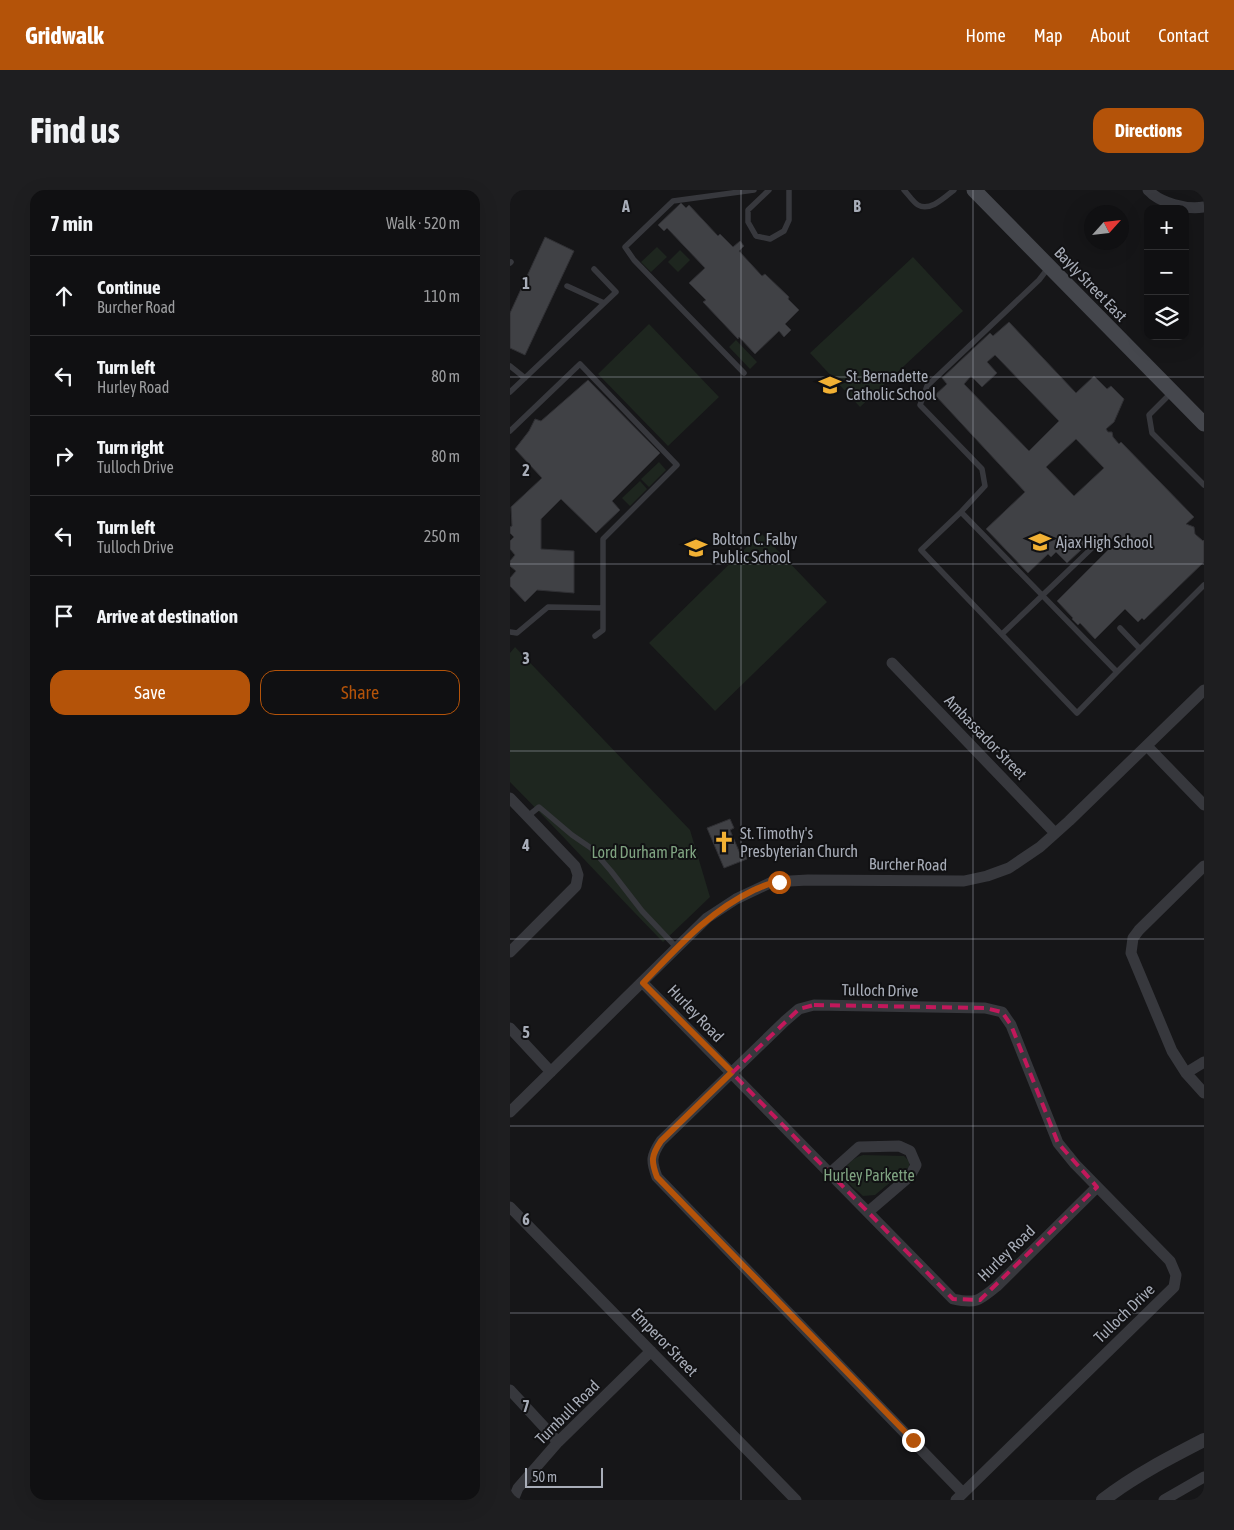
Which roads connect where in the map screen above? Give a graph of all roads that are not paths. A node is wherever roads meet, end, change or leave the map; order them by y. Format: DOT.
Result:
graph roads {
  1 [pos="754,190"];
  2 [pos="769,190"];
  3 [pos="789,190"];
  4 [pos="904,190"];
  5 [pos="954,190"];
  6 [pos="974,190"];
  7 [pos="1148,190"];
  8 [pos="1204,207"];
  9 [pos="1049,267"];
  10 [pos="594,269"];
  11 [pos="567,286"];
  12 [pos="604,303"];
  13 [pos="510,366"];
  14 [pos="744,373"];
  15 [pos="525,378"];
  16 [pos="510,392"];
  17 [pos="1172,392"];
  18 [pos="1204,424"];
  19 [pos="510,430"];
  20 [pos="1204,484"];
  21 [pos="961,512"];
  22 [pos="1094,546"];
  23 [pos="1204,585"];
  24 [pos="1042,595"];
  25 [pos="603,608"];
  26 [pos="1120,628"];
  27 [pos="510,632"];
  28 [pos="1002,634"];
  29 [pos="595,636"];
  30 [pos="1140,649"];
  31 [pos="892,663"];
  32 [pos="1118,672"];
  33 [pos="1204,690"];
  34 [pos="1147,746"];
  35 [pos="510,798"];
  36 [pos="1204,805"];
  37 [pos="528,816"];
  38 [pos="1056,834"];
  39 [pos="1204,866"];
  40 [pos="677,948"];
  41 [pos="510,952"];
  42 [pos="643,983"];
  43 [pos="510,1028"];
  44 [pos="1204,1062"];
  45 [pos="551,1072"];
  46 [pos="732,1072"];
  47 [pos="1186,1073"];
  48 [pos="1204,1092"];
  49 [pos="510,1112"];
  50 [pos="830,1173"];
  51 [pos="1097,1187"];
  52 [pos="510,1207"];
  53 [pos="868,1212"];
  54 [pos="651,1351"];
  55 [pos="510,1390"];
  56 [pos="1204,1440"];
  57 [pos="558,1442"];
  58 [pos="1204,1476"];
  59 [pos="959,1496"];
  60 [pos="513,1500"];
  61 [pos="796,1500"];
  62 [pos="1103,1500"];
  63 [pos="1164,1500"];
  1 -- 14 [label="lane"];
  2 -- 3 [label="lane"];
  4 -- 5 [label="lane"];
  6 -- 9 [label="main road, Bayly Street East"];
  7 -- 8 [label="street"];
  9 -- 17 [label="main road, Bayly Street East"];
  9 -- 21 [label="lane"];
  10 -- 12 [label="lane"];
  11 -- 12 [label="lane"];
  12 -- 15 [label="lane"];
  13 -- 15 [label="lane"];
  15 -- 16 [label="lane"];
  17 -- 18 [label="main road, Bayly Street East"];
  17 -- 20 [label="lane"];
  19 -- 25 [label="lane"];
  21 -- 24 [label="lane"];
  21 -- 28 [label="lane"];
  22 -- 24 [label="lane"];
  23 -- 30 [label="lane"];
  24 -- 28 [label="lane"];
  24 -- 32 [label="lane"];
  25 -- 27 [label="lane"];
  25 -- 29 [label="lane"];
  26 -- 30 [label="lane"];
  28 -- 32 [label="lane"];
  30 -- 32 [label="lane"];
  31 -- 38 [label="street, Ambassador Street"];
  33 -- 34 [label="street, Burcher Road"];
  34 -- 36 [label="street"];
  34 -- 38 [label="street, Burcher Road"];
  35 -- 37 [label="street"];
  37 -- 40 [label="lane"];
  37 -- 41 [label="street"];
  38 -- 40 [label="street, Burcher Road"];
  39 -- 47 [label="street"];
  40 -- 42 [label="street, Burcher Road"];
  42 -- 45 [label="street, Burcher Road"];
  42 -- 46 [label="street, Hurley Road"];
  43 -- 45 [label="street"];
  44 -- 47 [label="street"];
  45 -- 49 [label="street, Burcher Road"];
  46 -- 50 [label="street, Hurley Road"];
  46 -- 51 [label="street, Tulloch Drive"];
  46 -- 59 [label="street, Tulloch Drive"];
  47 -- 48 [label="street"];
  50 -- 53 [label="street, Hurley Road"];
  50 -- 53 [label="street"];
  51 -- 53 [label="street, Hurley Road"];
  51 -- 59 [label="street, Tulloch Drive"];
  52 -- 54 [label="street, Emperor Street"];
  54 -- 57 [label="street, Turnbull Road"];
  54 -- 61 [label="street, Emperor Street"];
  55 -- 57 [label="street"];
  56 -- 62 [label="street"];
  57 -- 60 [label="street, Turnbull Road"];
  58 -- 63 [label="street"];
}
